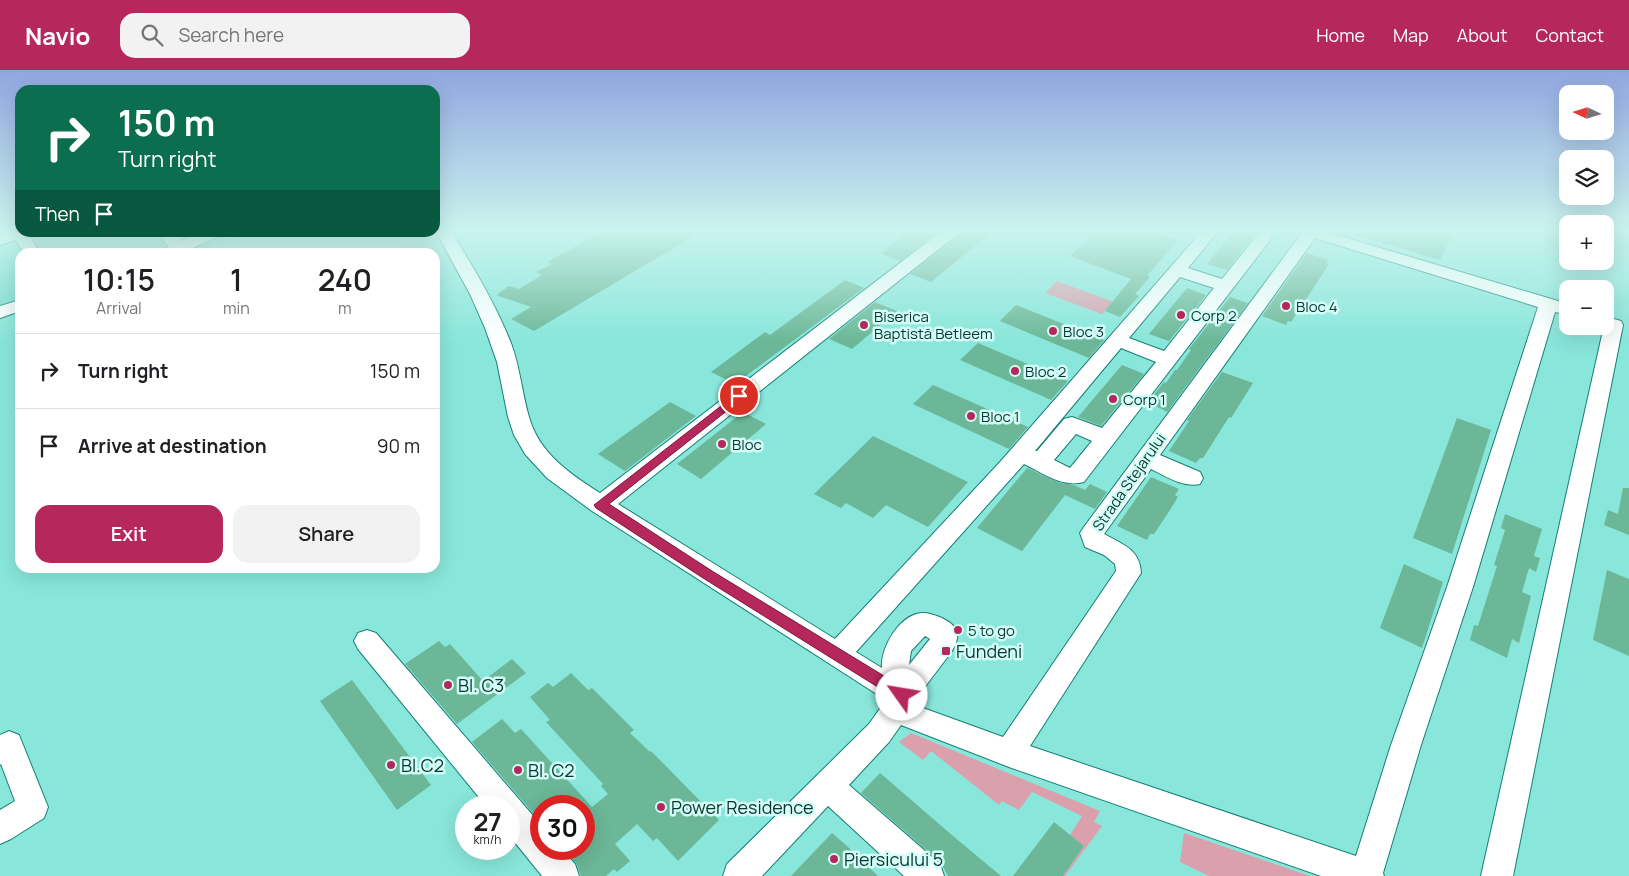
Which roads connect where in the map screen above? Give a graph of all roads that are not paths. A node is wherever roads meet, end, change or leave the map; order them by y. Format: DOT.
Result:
graph roads {
  1 [pos="464,268"];
  2 [pos="905,268"];
  3 [pos="1179,268"];
  4 [pos="1240,268"];
  5 [pos="1282,268"];
  6 [pos="1428,268"];
  7 [pos="1177,270"];
  8 [pos="1226,286"];
  9 [pos="15,307"];
  10 [pos="1558,307"];
  11 [pos="0,312"];
  12 [pos="1616,325"];
  13 [pos="1117,340"];
  14 [pos="1167,359"];
  15 [pos="1106,438"];
  16 [pos="1030,458"];
  17 [pos="1146,458"];
  18 [pos="1192,478"];
  19 [pos="600,505"];
  20 [pos="367,641"];
  21 [pos="838,654"];
  22 [pos="898,702"];
  23 [pos="0,751"];
  24 [pos="1009,753"];
  25 [pos="828,786"];
  26 [pos="496,795"];
  27 [pos="520,824"];
  28 [pos="0,828"];
  29 [pos="563,876"];
  30 [pos="739,876"];
  31 [pos="928,876"];
  32 [pos="1367,876"];
  33 [pos="1498,876"];
  1 -- 19 [label="street"];
  2 -- 19 [label="street"];
  3 -- 7 [label="street"];
  4 -- 8 [label="street"];
  5 -- 17 [label="street, Strada Stejarului"];
  6 -- 10 [label="street, Strada Stejarului"];
  7 -- 8 [label="street"];
  7 -- 13 [label="street"];
  8 -- 14 [label="street"];
  9 -- 11 [label="street"];
  10 -- 32 [label="street"];
  12 -- 33 [label="street"];
  13 -- 14 [label="street"];
  13 -- 16 [label="street"];
  14 -- 15 [label="street"];
  15 -- 16 [label="street"];
  15 -- 16 [label="street"];
  16 -- 21 [label="street"];
  17 -- 18 [label="street"];
  17 -- 24 [label="street, Strada Stejarului"];
  19 -- 21 [label="street"];
  20 -- 26 [label="street"];
  21 -- 22 [label="street"];
  22 -- 24 [label="street"];
  22 -- 25 [label="street"];
  23 -- 28 [label="street"];
  24 -- 32 [label="street"];
  25 -- 30 [label="street"];
  25 -- 31 [label="street"];
  27 -- 29 [label="street"];
}
